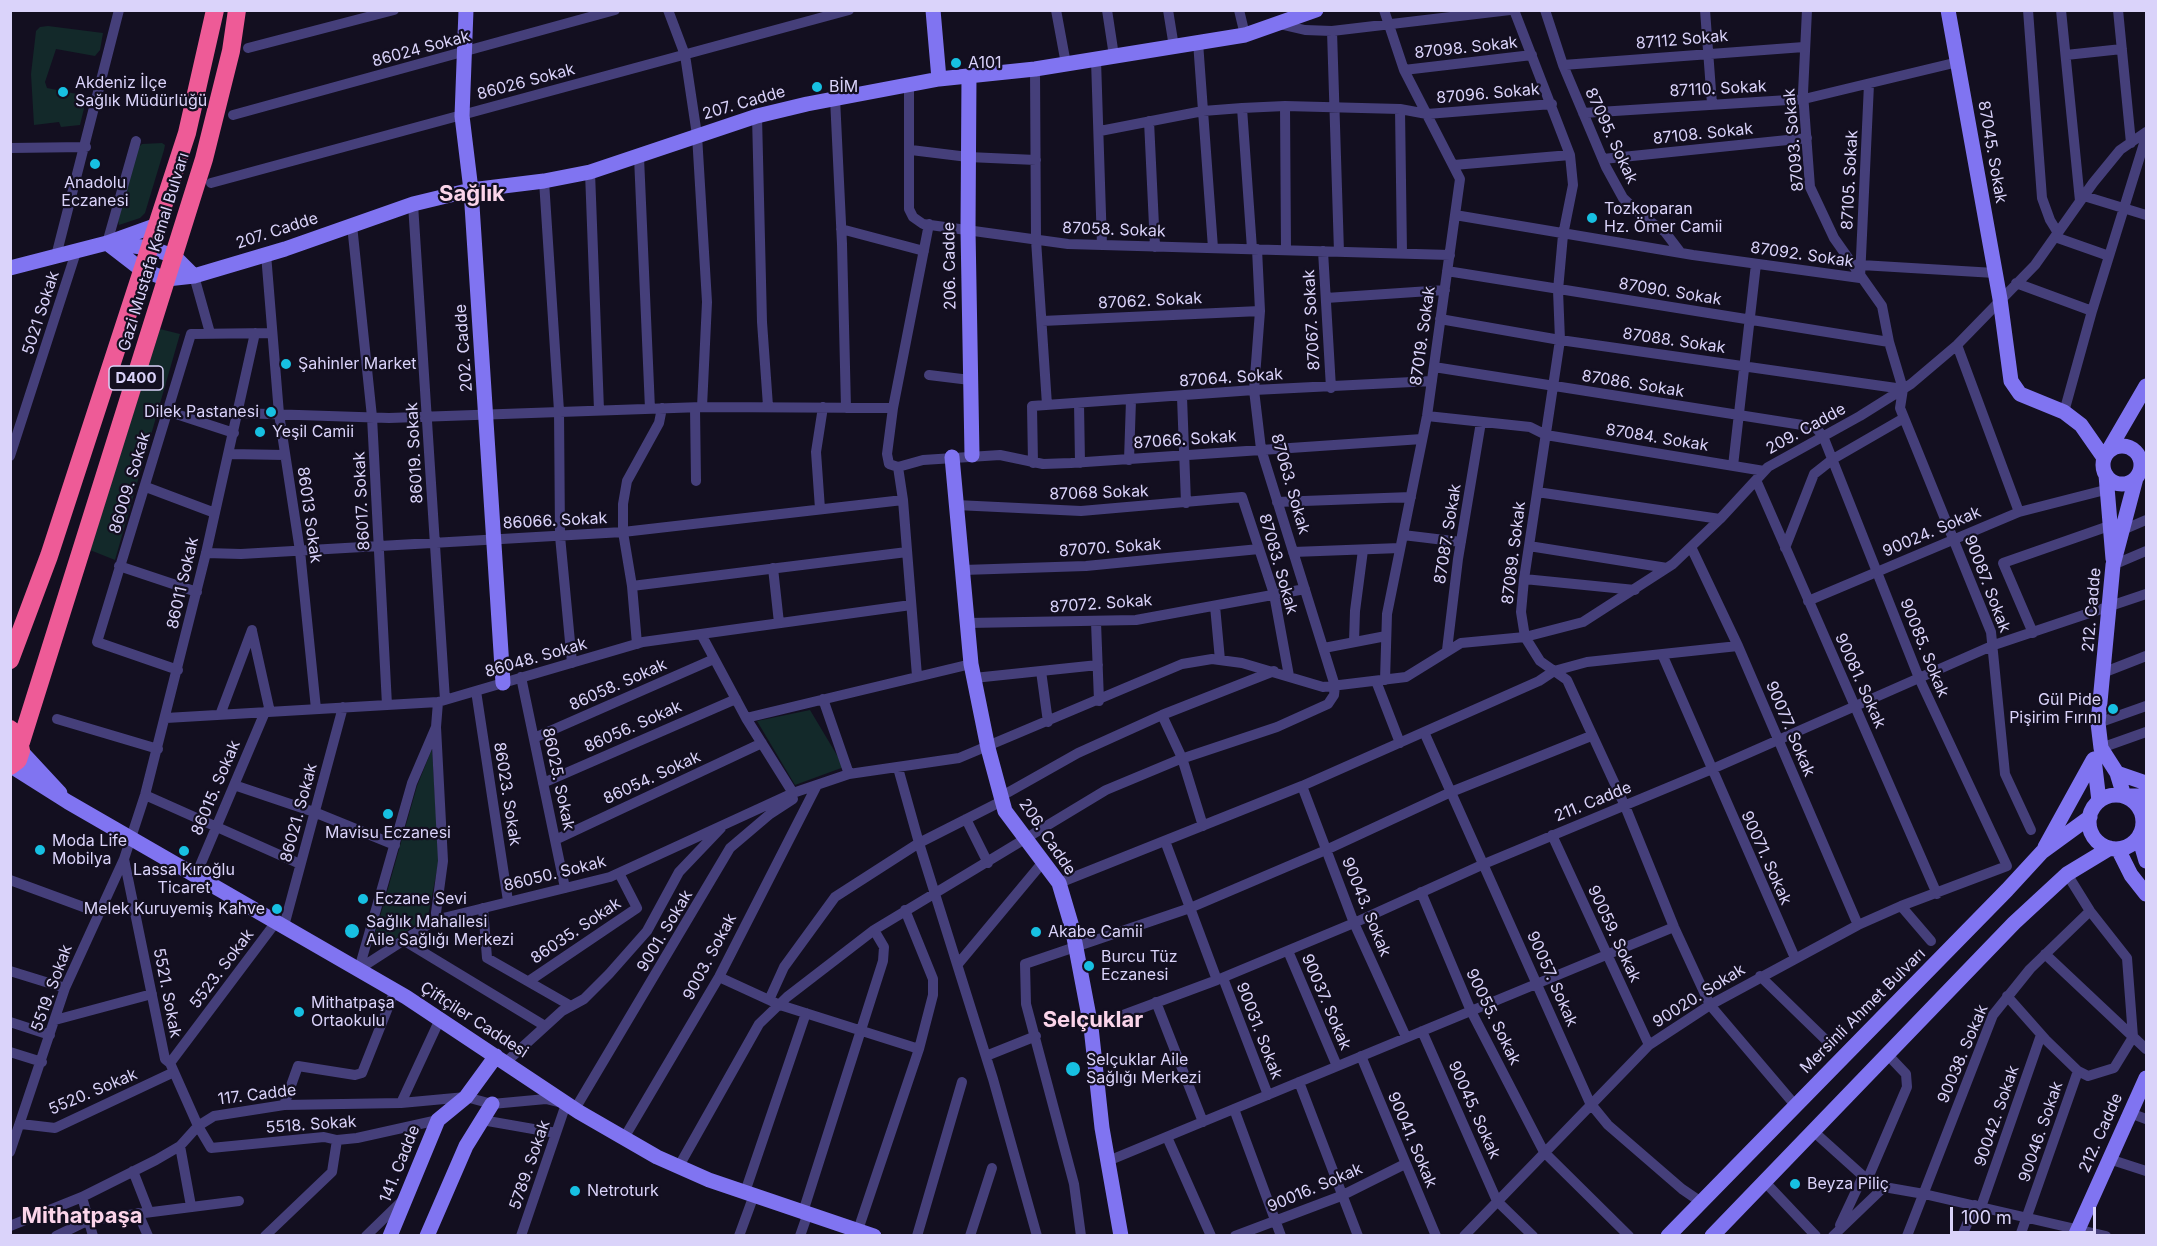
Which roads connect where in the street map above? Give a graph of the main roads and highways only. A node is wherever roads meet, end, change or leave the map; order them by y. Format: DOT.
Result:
graph roads {
  1 [pos="215,10"];
  2 [pos="237,10"];
  3 [pos="10,660"];
  4 [pos="15,751"];
  1 -- 3 [label="highway, Gazi Mustafa Kemal Bulvarı / D400"];
  2 -- 4 [label="highway, Gazi Mustafa Kemal Bulvarı / D400"];
}
